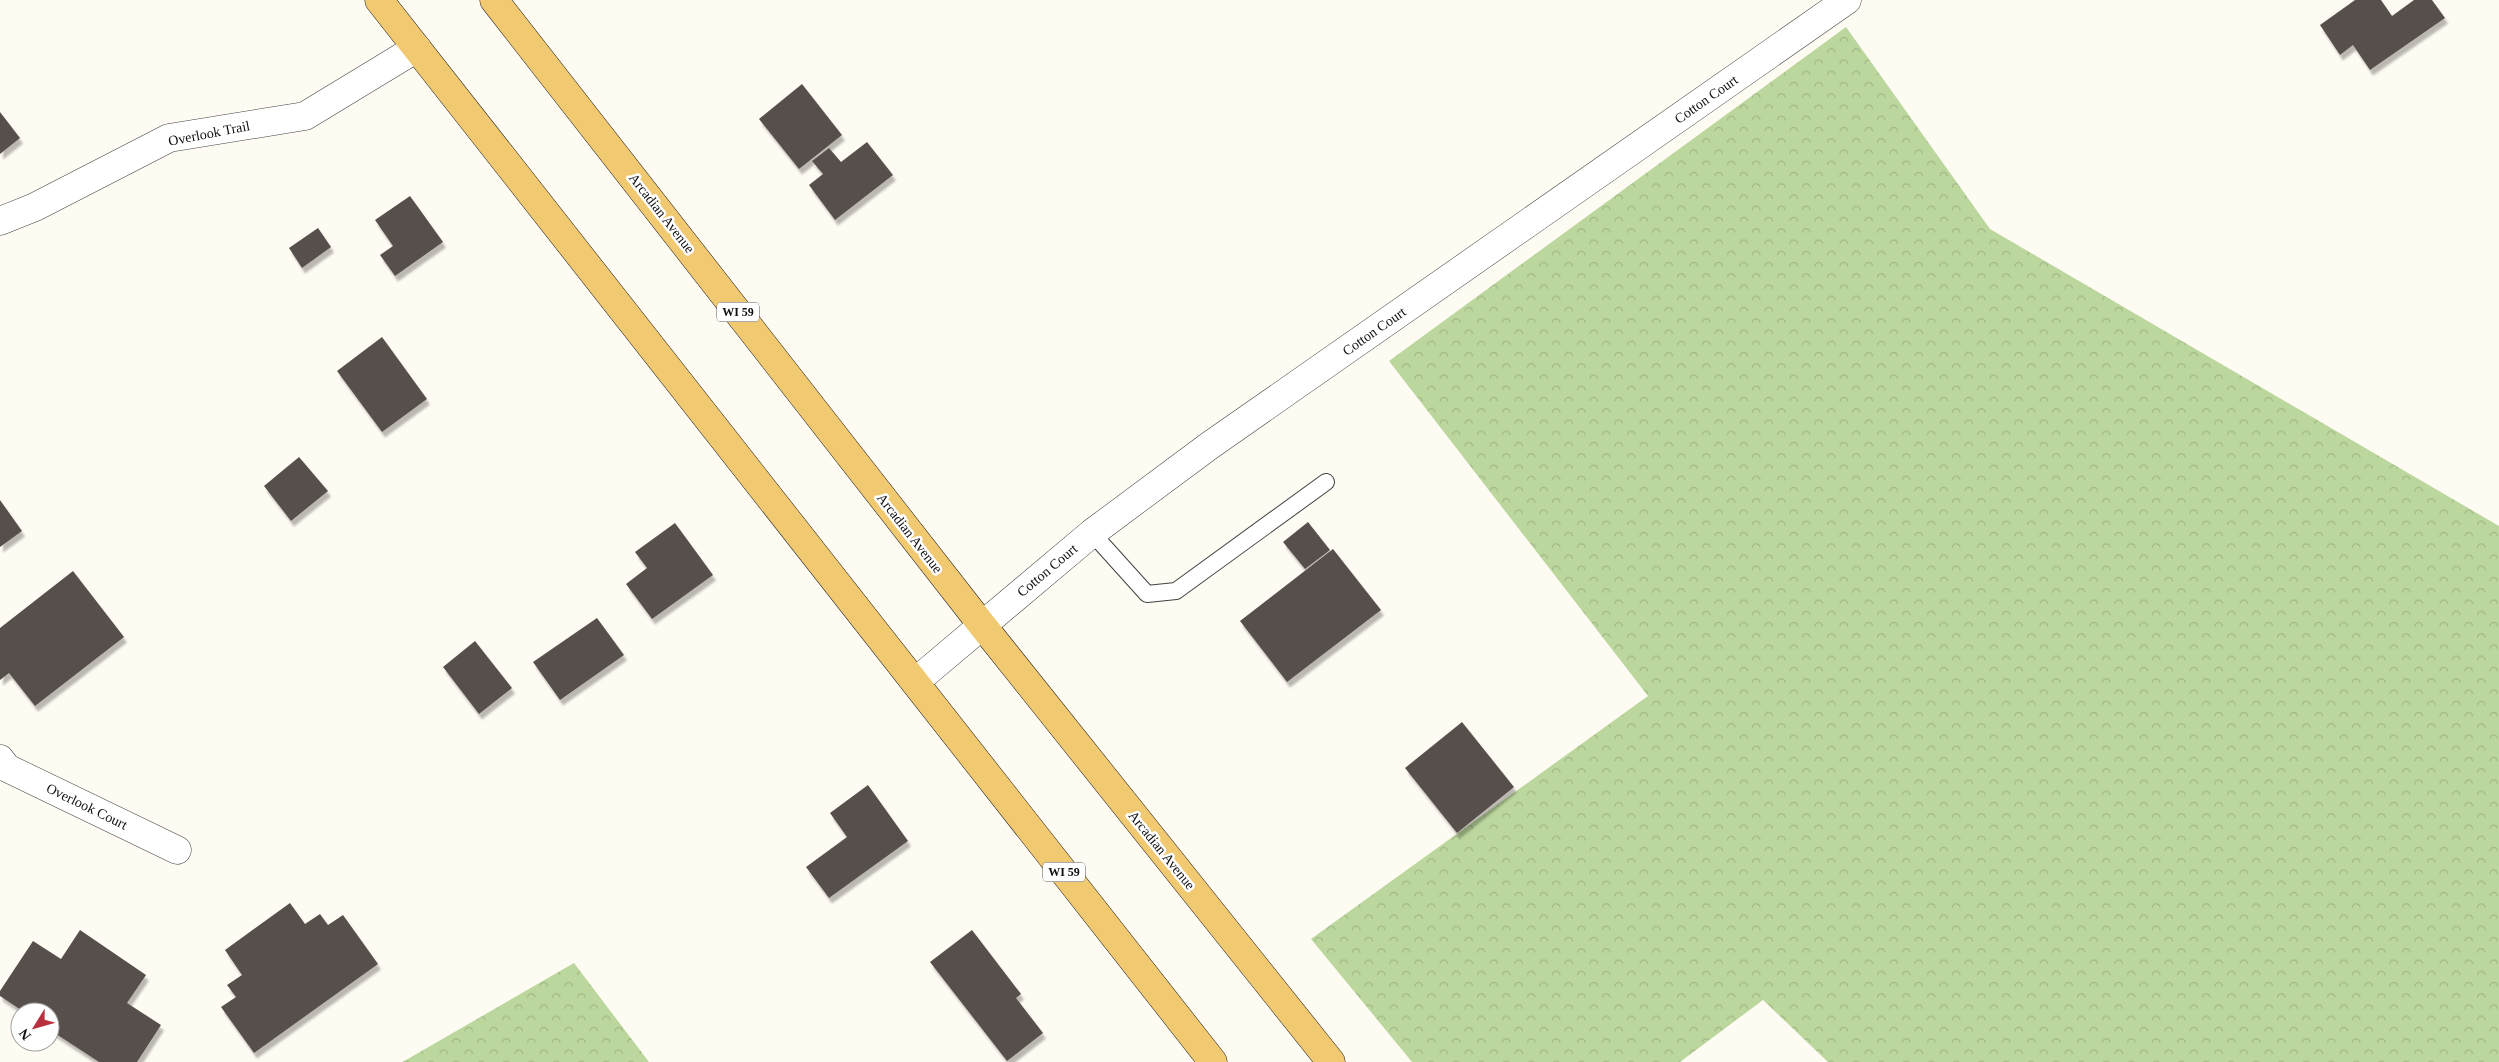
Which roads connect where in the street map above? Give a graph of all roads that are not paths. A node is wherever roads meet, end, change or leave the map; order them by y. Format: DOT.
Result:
graph roads {
  1 [pos="379,0"];
  2 [pos="494,0"];
  3 [pos="1847,0"];
  4 [pos="417,48"];
  5 [pos="0,220"];
  6 [pos="1326,482"];
  7 [pos="1092,533"];
  8 [pos="982,625"];
  9 [pos="915,682"];
  10 [pos="0,759"];
  11 [pos="177,850"];
  12 [pos="1213,1062"];
  13 [pos="1331,1062"];
  1 -- 4 [label="main road, WI 59"];
  2 -- 8 [label="main road, Arcadian Avenue / WI 59"];
  3 -- 7 [label="street, Cotton Court"];
  4 -- 5 [label="street, Overlook Trail"];
  4 -- 9 [label="main road, WI 59"];
  6 -- 7 [label="lane"];
  7 -- 8 [label="street, Cotton Court"];
  8 -- 9 [label="street, Cotton Court"];
  8 -- 13 [label="main road, Arcadian Avenue / WI 59"];
  9 -- 12 [label="main road, WI 59"];
  10 -- 11 [label="street, Overlook Court"];
}
